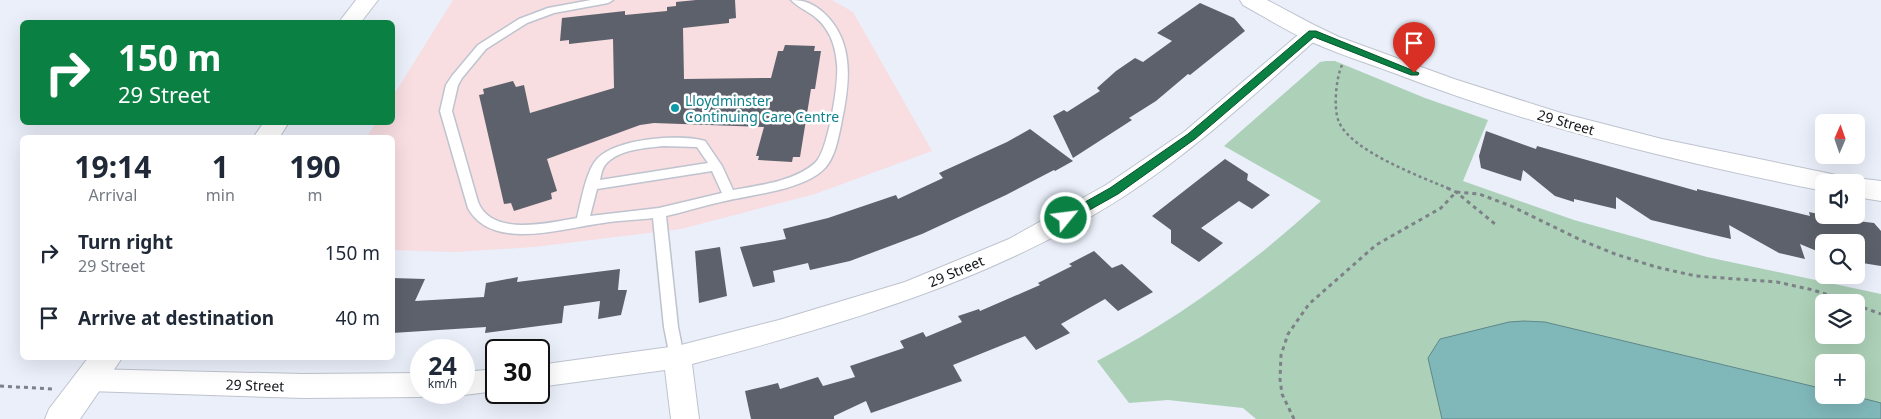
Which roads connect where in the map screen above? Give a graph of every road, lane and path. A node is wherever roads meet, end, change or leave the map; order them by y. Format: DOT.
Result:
graph roads {
  1 [pos="367,0"];
  2 [pos="608,0"];
  3 [pos="796,0"];
  4 [pos="1251,0"];
  5 [pos="352,20"];
  6 [pos="1312,33"];
  7 [pos="1343,62"];
  8 [pos="716,166"];
  9 [pos="1815,180"];
  10 [pos="593,185"];
  11 [pos="1865,188"];
  12 [pos="1881,191"];
  13 [pos="1456,192"];
  14 [pos="729,195"];
  15 [pos="660,213"];
  16 [pos="582,222"];
  17 [pos="1494,224"];
  18 [pos="1825,294"];
  19 [pos="1865,308"];
  20 [pos="1881,314"];
  21 [pos="677,357"];
  22 [pos="550,374"];
  23 [pos="92,376"];
  24 [pos="410,385"];
  25 [pos="0,386"];
  26 [pos="61,419"];
  27 [pos="685,419"];
  28 [pos="1294,419"];
  1 -- 5 [label="street"];
  2 -- 16 [label="lane"];
  3 -- 14 [label="lane"];
  4 -- 6 [label="street, 29 Street"];
  6 -- 9 [label="street, 29 Street"];
  6 -- 21 [label="street, 29 Street"];
  7 -- 13 [label="path"];
  8 -- 10 [label="lane"];
  8 -- 10 [label="lane"];
  8 -- 14 [label="lane"];
  10 -- 16 [label="lane"];
  11 -- 12 [label="street"];
  13 -- 17 [label="path"];
  13 -- 18 [label="path"];
  13 -- 28 [label="path"];
  14 -- 15 [label="lane"];
  15 -- 16 [label="lane"];
  15 -- 21 [label="lane"];
  19 -- 20 [label="path"];
  21 -- 22 [label="street, 29 Street"];
  21 -- 27 [label="street"];
  23 -- 24 [label="street, 29 Street"];
  23 -- 25 [label="path"];
  23 -- 26 [label="street"];
}
